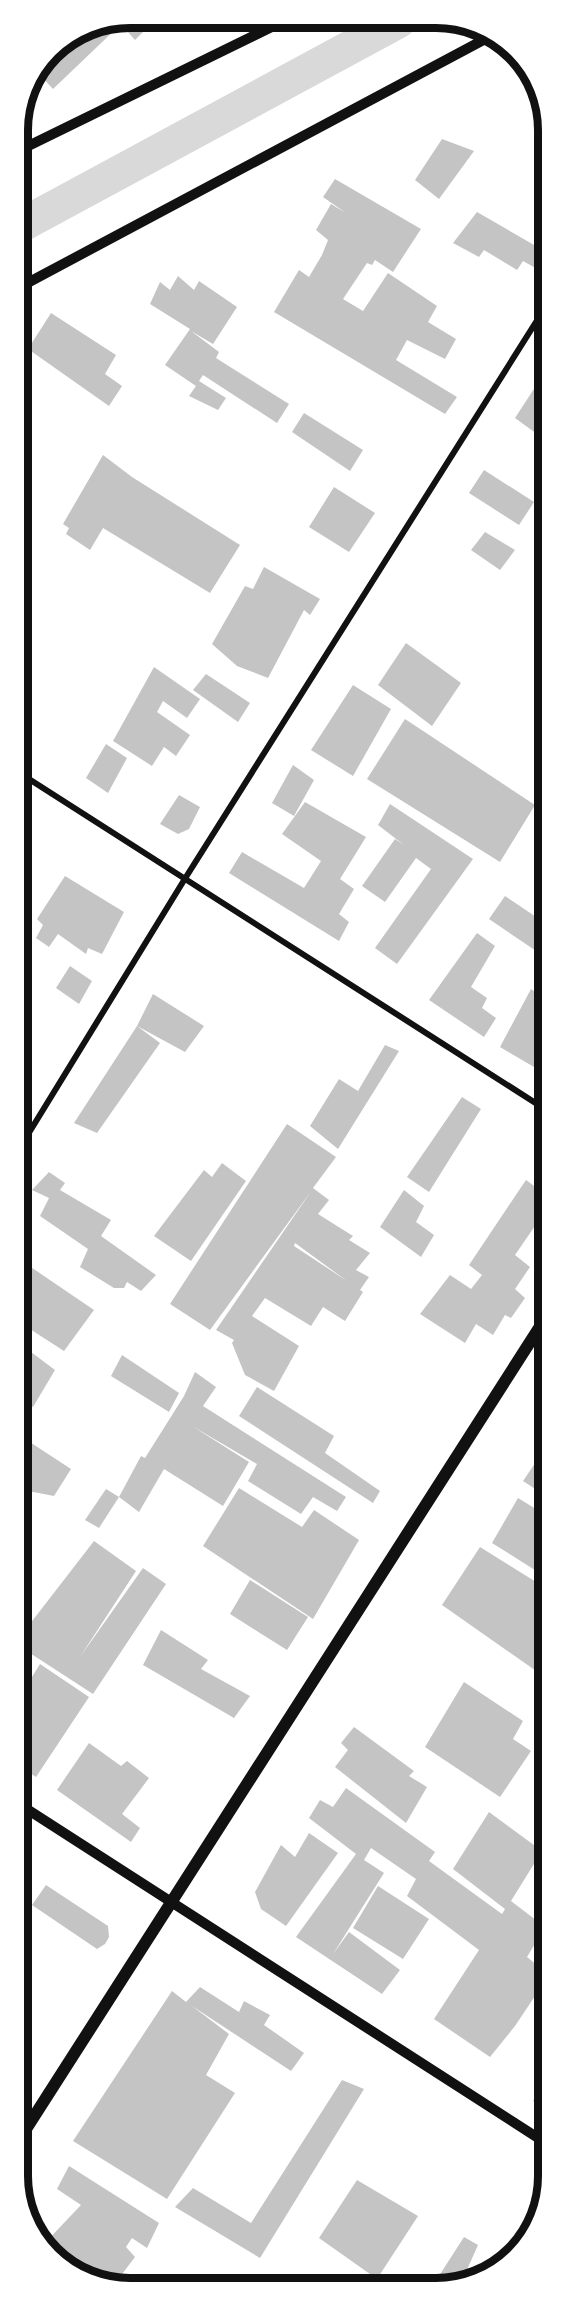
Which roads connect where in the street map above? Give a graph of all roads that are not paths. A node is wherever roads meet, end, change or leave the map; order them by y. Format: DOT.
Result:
graph roads {
  1 [pos="270,28"];
  2 [pos="483,40"];
  3 [pos="29,146"];
  4 [pos="29,282"];
  5 [pos="538,319"];
  6 [pos="29,779"];
  7 [pos="186,877"];
  8 [pos="538,1105"];
  9 [pos="29,1134"];
  10 [pos="538,1330"];
  11 [pos="28,1810"];
  12 [pos="170,1902"];
  13 [pos="28,2126"];
  14 [pos="538,2138"];
  1 -- 3 [label="street"];
  2 -- 4 [label="street"];
  5 -- 7 [label="street"];
  6 -- 7 [label="street"];
  7 -- 8 [label="street"];
  7 -- 9 [label="street"];
  10 -- 12 [label="main road"];
  11 -- 12 [label="street"];
  12 -- 13 [label="main road"];
  12 -- 14 [label="street"];
}
